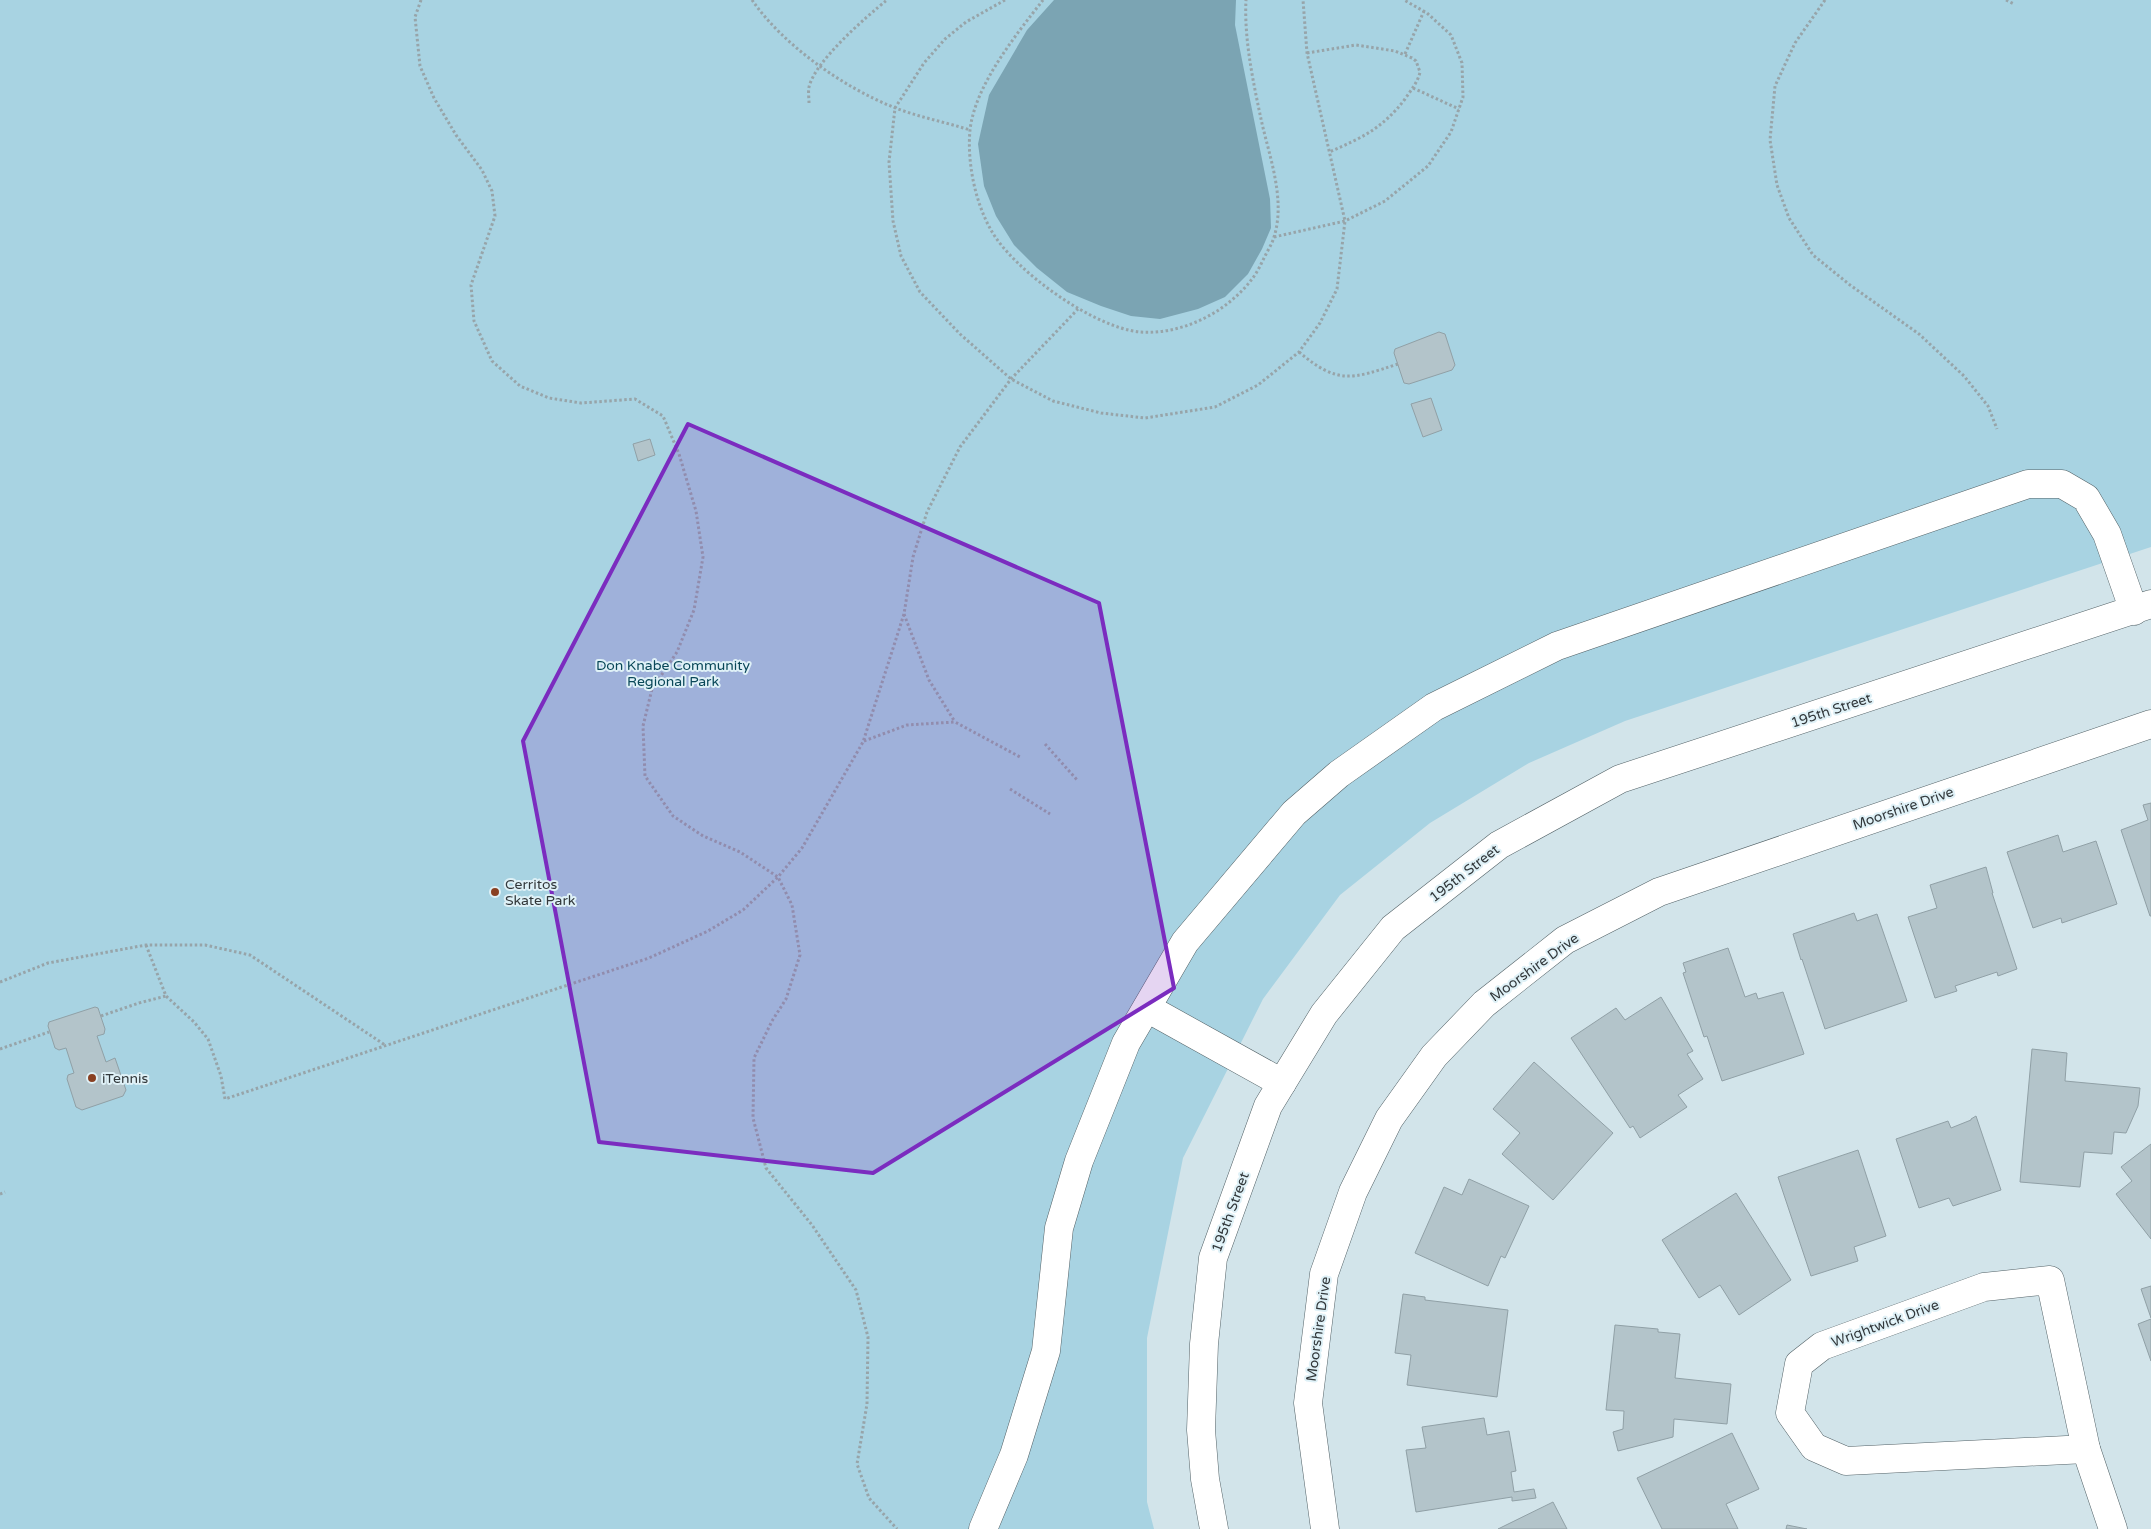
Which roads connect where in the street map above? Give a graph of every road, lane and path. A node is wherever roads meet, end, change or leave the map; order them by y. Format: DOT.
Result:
graph roads {
  1 [pos="421,0"];
  2 [pos="752,0"];
  3 [pos="887,0"];
  4 [pos="1005,0"];
  5 [pos="1043,0"];
  6 [pos="1246,0"];
  7 [pos="1303,0"];
  8 [pos="1404,0"];
  9 [pos="1825,0"];
  10 [pos="2006,0"];
  11 [pos="2014,4"];
  12 [pos="1424,11"];
  13 [pos="1307,53"];
  14 [pos="1405,54"];
  15 [pos="820,67"];
  16 [pos="1413,88"];
  17 [pos="809,103"];
  18 [pos="895,108"];
  19 [pos="1459,109"];
  20 [pos="970,130"];
  21 [pos="1330,152"];
  22 [pos="1345,221"];
  23 [pos="1274,238"];
  24 [pos="1078,308"];
  25 [pos="1299,352"];
  26 [pos="1398,364"];
  27 [pos="1010,379"];
  28 [pos="1997,429"];
  29 [pos="2142,608"];
  30 [pos="904,614"];
  31 [pos="956,722"];
  32 [pos="2151,724"];
  33 [pos="863,742"];
  34 [pos="1045,744"];
  35 [pos="1020,757"];
  36 [pos="1078,781"];
  37 [pos="1010,789"];
  38 [pos="1050,814"];
  39 [pos="778,876"];
  40 [pos="146,945"];
  41 [pos="0,982"];
  42 [pos="166,996"];
  43 [pos="1147,1008"];
  44 [pos="101,1016"];
  45 [pos="50,1032"];
  46 [pos="385,1045"];
  47 [pos="0,1049"];
  48 [pos="1282,1083"];
  49 [pos="5,1192"];
  50 [pos="0,1194"];
  51 [pos="2086,1449"];
  52 [pos="897,1529"];
  53 [pos="983,1529"];
  54 [pos="1214,1529"];
  55 [pos="1325,1529"];
  56 [pos="2113,1529"];
  1 -- 39 [label="path"];
  2 -- 15 [label="path"];
  3 -- 15 [label="path"];
  4 -- 18 [label="path"];
  5 -- 20 [label="path"];
  6 -- 23 [label="path"];
  7 -- 13 [label="path"];
  8 -- 12 [label="path"];
  9 -- 28 [label="path"];
  10 -- 11 [label="path"];
  12 -- 14 [label="path"];
  12 -- 19 [label="path"];
  13 -- 14 [label="path"];
  13 -- 21 [label="path"];
  14 -- 16 [label="path"];
  15 -- 17 [label="path"];
  15 -- 18 [label="path"];
  16 -- 19 [label="path"];
  16 -- 21 [label="path"];
  18 -- 20 [label="path"];
  18 -- 27 [label="path"];
  19 -- 22 [label="path"];
  20 -- 24 [label="path"];
  21 -- 22 [label="path"];
  22 -- 23 [label="path"];
  22 -- 25 [label="path"];
  23 -- 24 [label="path"];
  24 -- 27 [label="path"];
  25 -- 26 [label="path"];
  25 -- 27 [label="path"];
  27 -- 30 [label="path"];
  29 -- 43 [label="street"];
  29 -- 48 [label="street, 195th Street"];
  30 -- 31 [label="path"];
  30 -- 33 [label="path"];
  31 -- 33 [label="path"];
  31 -- 35 [label="path"];
  32 -- 55 [label="street, Moorshire Drive"];
  33 -- 39 [label="path"];
  34 -- 36 [label="path"];
  37 -- 38 [label="path"];
  39 -- 46 [label="path"];
  39 -- 52 [label="path"];
  40 -- 41 [label="path"];
  40 -- 42 [label="path"];
  40 -- 46 [label="path"];
  42 -- 44 [label="path"];
  42 -- 46 [label="path"];
  43 -- 48 [label="street"];
  43 -- 53 [label="street"];
  45 -- 47 [label="path"];
  48 -- 54 [label="street, 195th Street"];
  49 -- 50 [label="path"];
  51 -- 51 [label="street, Wrightwick Drive"];
  51 -- 56 [label="street, Wrightwick Drive"];
}
